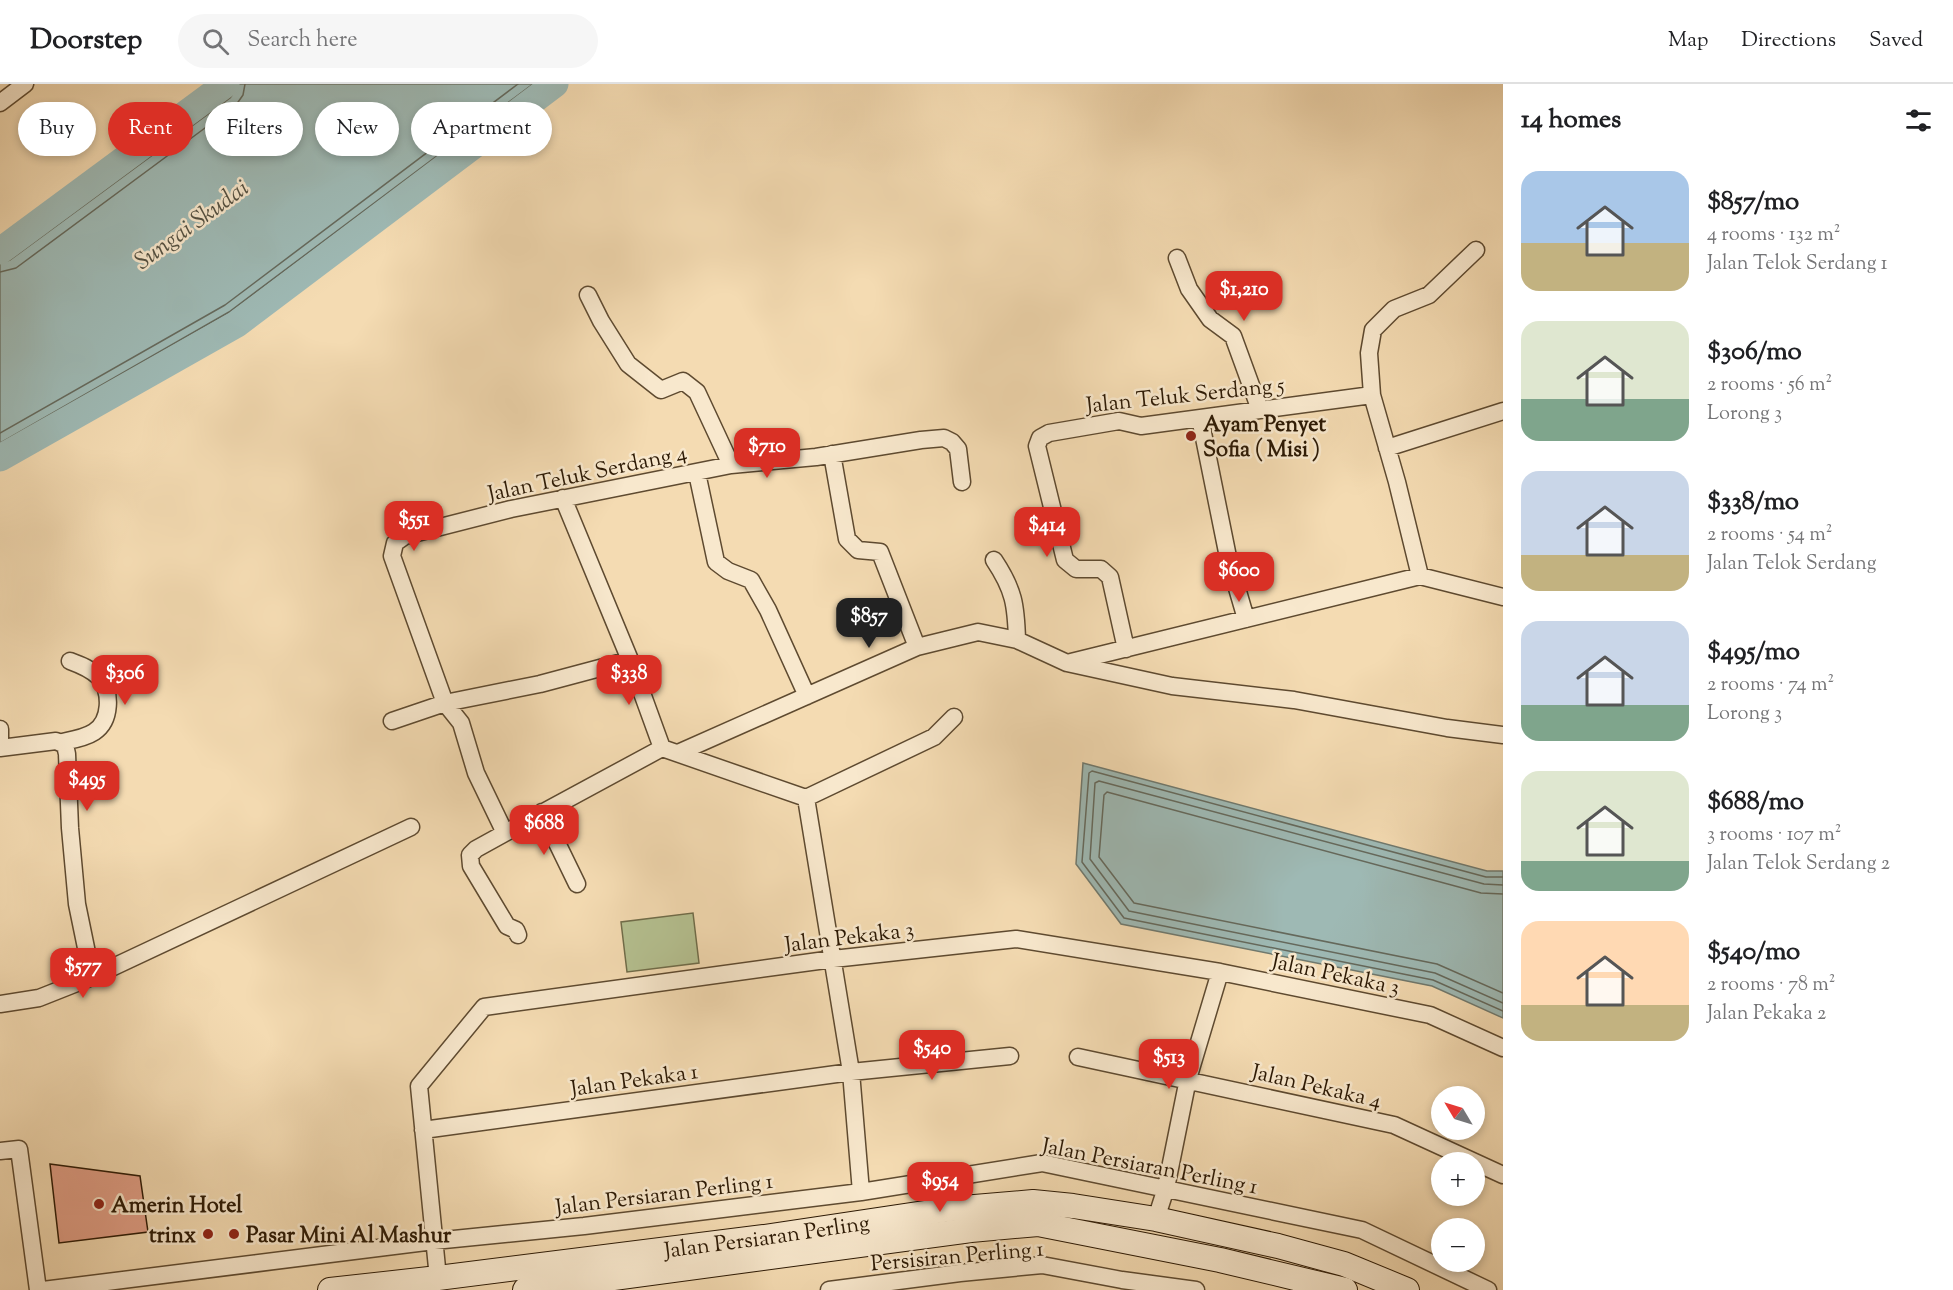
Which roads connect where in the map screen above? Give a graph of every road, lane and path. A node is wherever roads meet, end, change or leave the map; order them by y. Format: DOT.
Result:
graph roads {
  1 [pos="25,84"];
  2 [pos="0,104"];
  3 [pos="1476,250"];
  4 [pos="1178,258"];
  5 [pos="588,295"];
  6 [pos="1372,396"];
  7 [pos="1260,410"];
  8 [pos="1503,411"];
  9 [pos="1200,418"];
  10 [pos="1387,448"];
  11 [pos="832,454"];
  12 [pos="731,465"];
  13 [pos="697,472"];
  14 [pos="962,482"];
  15 [pos="562,498"];
  16 [pos="994,561"];
  17 [pos="1420,576"];
  18 [pos="1503,597"];
  19 [pos="1246,619"];
  20 [pos="1017,640"];
  21 [pos="917,647"];
  22 [pos="1126,649"];
  23 [pos="630,660"];
  24 [pos="70,661"];
  25 [pos="1067,663"];
  26 [pos="807,696"];
  27 [pos="445,703"];
  28 [pos="954,717"];
  29 [pos="392,721"];
  30 [pos="0,729"];
  31 [pos="1503,735"];
  32 [pos="0,741"];
  33 [pos="62,742"];
  34 [pos="0,748"];
  35 [pos="670,750"];
  36 [pos="806,798"];
  37 [pos="542,812"];
  38 [pos="411,827"];
  39 [pos="505,832"];
  40 [pos="577,884"];
  41 [pos="518,935"];
  42 [pos="833,959"];
  43 [pos="1220,972"];
  44 [pos="92,977"];
  45 [pos="0,1004"];
  46 [pos="1503,1048"];
  47 [pos="1010,1056"];
  48 [pos="1078,1057"];
  49 [pos="851,1072"];
  50 [pos="1188,1080"];
  51 [pos="423,1130"];
  52 [pos="0,1151"];
  53 [pos="1503,1175"];
  54 [pos="1166,1188"];
  55 [pos="861,1192"];
  56 [pos="1156,1219"];
  57 [pos="434,1241"];
  58 [pos="438,1278"];
  59 [pos="38,1290"];
  60 [pos="43,1290"];
  61 [pos="330,1290"];
  62 [pos="525,1290"];
  63 [pos="829,1290"];
  64 [pos="1196,1290"];
  65 [pos="1345,1290"];
  66 [pos="1407,1290"];
  67 [pos="1488,1290"];
  1 -- 2 [label="street"];
  3 -- 6 [label="street"];
  4 -- 7 [label="street"];
  5 -- 12 [label="street"];
  6 -- 7 [label="street, Jalan Teluk Serdang 5"];
  6 -- 10 [label="street"];
  7 -- 9 [label="street, Jalan Teluk Serdang 5"];
  8 -- 10 [label="street"];
  9 -- 19 [label="street"];
  9 -- 22 [label="street, Jalan Teluk Serdang 5"];
  10 -- 17 [label="street"];
  11 -- 12 [label="street, Jalan Teluk Serdang 4"];
  11 -- 14 [label="street, Jalan Teluk Serdang 4"];
  11 -- 21 [label="street"];
  12 -- 13 [label="street, Jalan Teluk Serdang 4"];
  13 -- 15 [label="street, Jalan Teluk Serdang 4"];
  13 -- 26 [label="street"];
  15 -- 23 [label="street"];
  15 -- 27 [label="street, Jalan Teluk Serdang 4"];
  16 -- 20 [label="street"];
  17 -- 18 [label="street"];
  17 -- 19 [label="street"];
  19 -- 22 [label="street"];
  20 -- 21 [label="street"];
  20 -- 25 [label="street"];
  21 -- 26 [label="street"];
  22 -- 25 [label="street"];
  23 -- 27 [label="street"];
  23 -- 35 [label="street"];
  24 -- 33 [label="street"];
  25 -- 31 [label="street"];
  26 -- 35 [label="street"];
  27 -- 29 [label="street"];
  27 -- 39 [label="street"];
  28 -- 36 [label="street"];
  30 -- 32 [label="street"];
  33 -- 34 [label="street"];
  33 -- 44 [label="street"];
  35 -- 36 [label="street"];
  35 -- 37 [label="street"];
  36 -- 42 [label="street"];
  37 -- 39 [label="street"];
  37 -- 40 [label="street"];
  38 -- 44 [label="street"];
  39 -- 41 [label="street"];
  42 -- 43 [label="street, Jalan Pekaka 3"];
  42 -- 49 [label="street"];
  42 -- 51 [label="street, Jalan Pekaka 3"];
  43 -- 46 [label="street, Jalan Pekaka 3"];
  43 -- 50 [label="street"];
  44 -- 45 [label="street"];
  47 -- 49 [label="street, Jalan Pekaka 1"];
  48 -- 50 [label="street, Jalan Pekaka 4"];
  49 -- 51 [label="street, Jalan Pekaka 1"];
  49 -- 55 [label="street"];
  50 -- 53 [label="street, Jalan Pekaka 4"];
  50 -- 54 [label="street"];
  51 -- 57 [label="street, Jalan Pekaka 3"];
  52 -- 59 [label="street"];
  54 -- 55 [label="street, Jalan Persiaran Perling 1"];
  54 -- 56 [label="street"];
  54 -- 67 [label="street, Jalan Persiaran Perling 1"];
  55 -- 57 [label="street, Jalan Persiaran Perling 1"];
  56 -- 58 [label="main road, Jalan Persiaran Perling"];
  56 -- 66 [label="main road, Jalan Persiaran Perling"];
  57 -- 58 [label="street, Jalan Pekaka 3"];
  57 -- 60 [label="street"];
  58 -- 61 [label="main road, Jalan Persiaran Perling"];
  62 -- 65 [label="main road, Jalan Persiaran Perling"];
  63 -- 64 [label="street, Persisiran Perling 1"];
}
